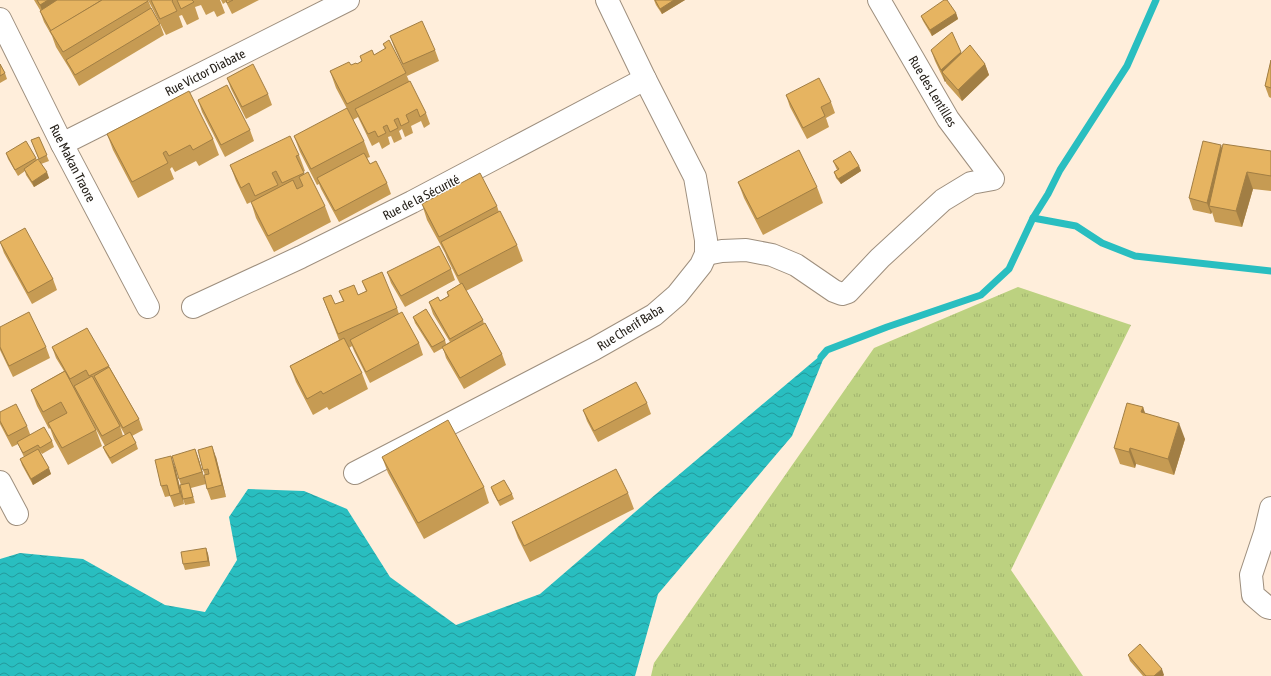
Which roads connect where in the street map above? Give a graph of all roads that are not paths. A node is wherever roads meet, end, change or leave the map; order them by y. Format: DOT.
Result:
graph roads {
  1 [pos="348,0"];
  2 [pos="607,0"];
  3 [pos="879,0"];
  4 [pos="0,19"];
  5 [pos="645,79"];
  6 [pos="62,144"];
  7 [pos="706,254"];
  8 [pos="193,306"];
  9 [pos="148,307"];
  10 [pos="355,473"];
  11 [pos="0,482"];
  12 [pos="1271,508"];
  13 [pos="17,514"];
  14 [pos="1271,608"];
  1 -- 6 [label="street, Rue Victor Diabate"];
  2 -- 5 [label="street"];
  3 -- 7 [label="street, Rue des Lentilles"];
  4 -- 6 [label="street, Rue Makan Traore"];
  5 -- 7 [label="street"];
  5 -- 8 [label="street, Rue de la Sécurité"];
  6 -- 9 [label="street, Rue Makan Traore"];
  7 -- 10 [label="street, Rue Cherif Baba"];
  11 -- 13 [label="street"];
  12 -- 14 [label="street"];
}
